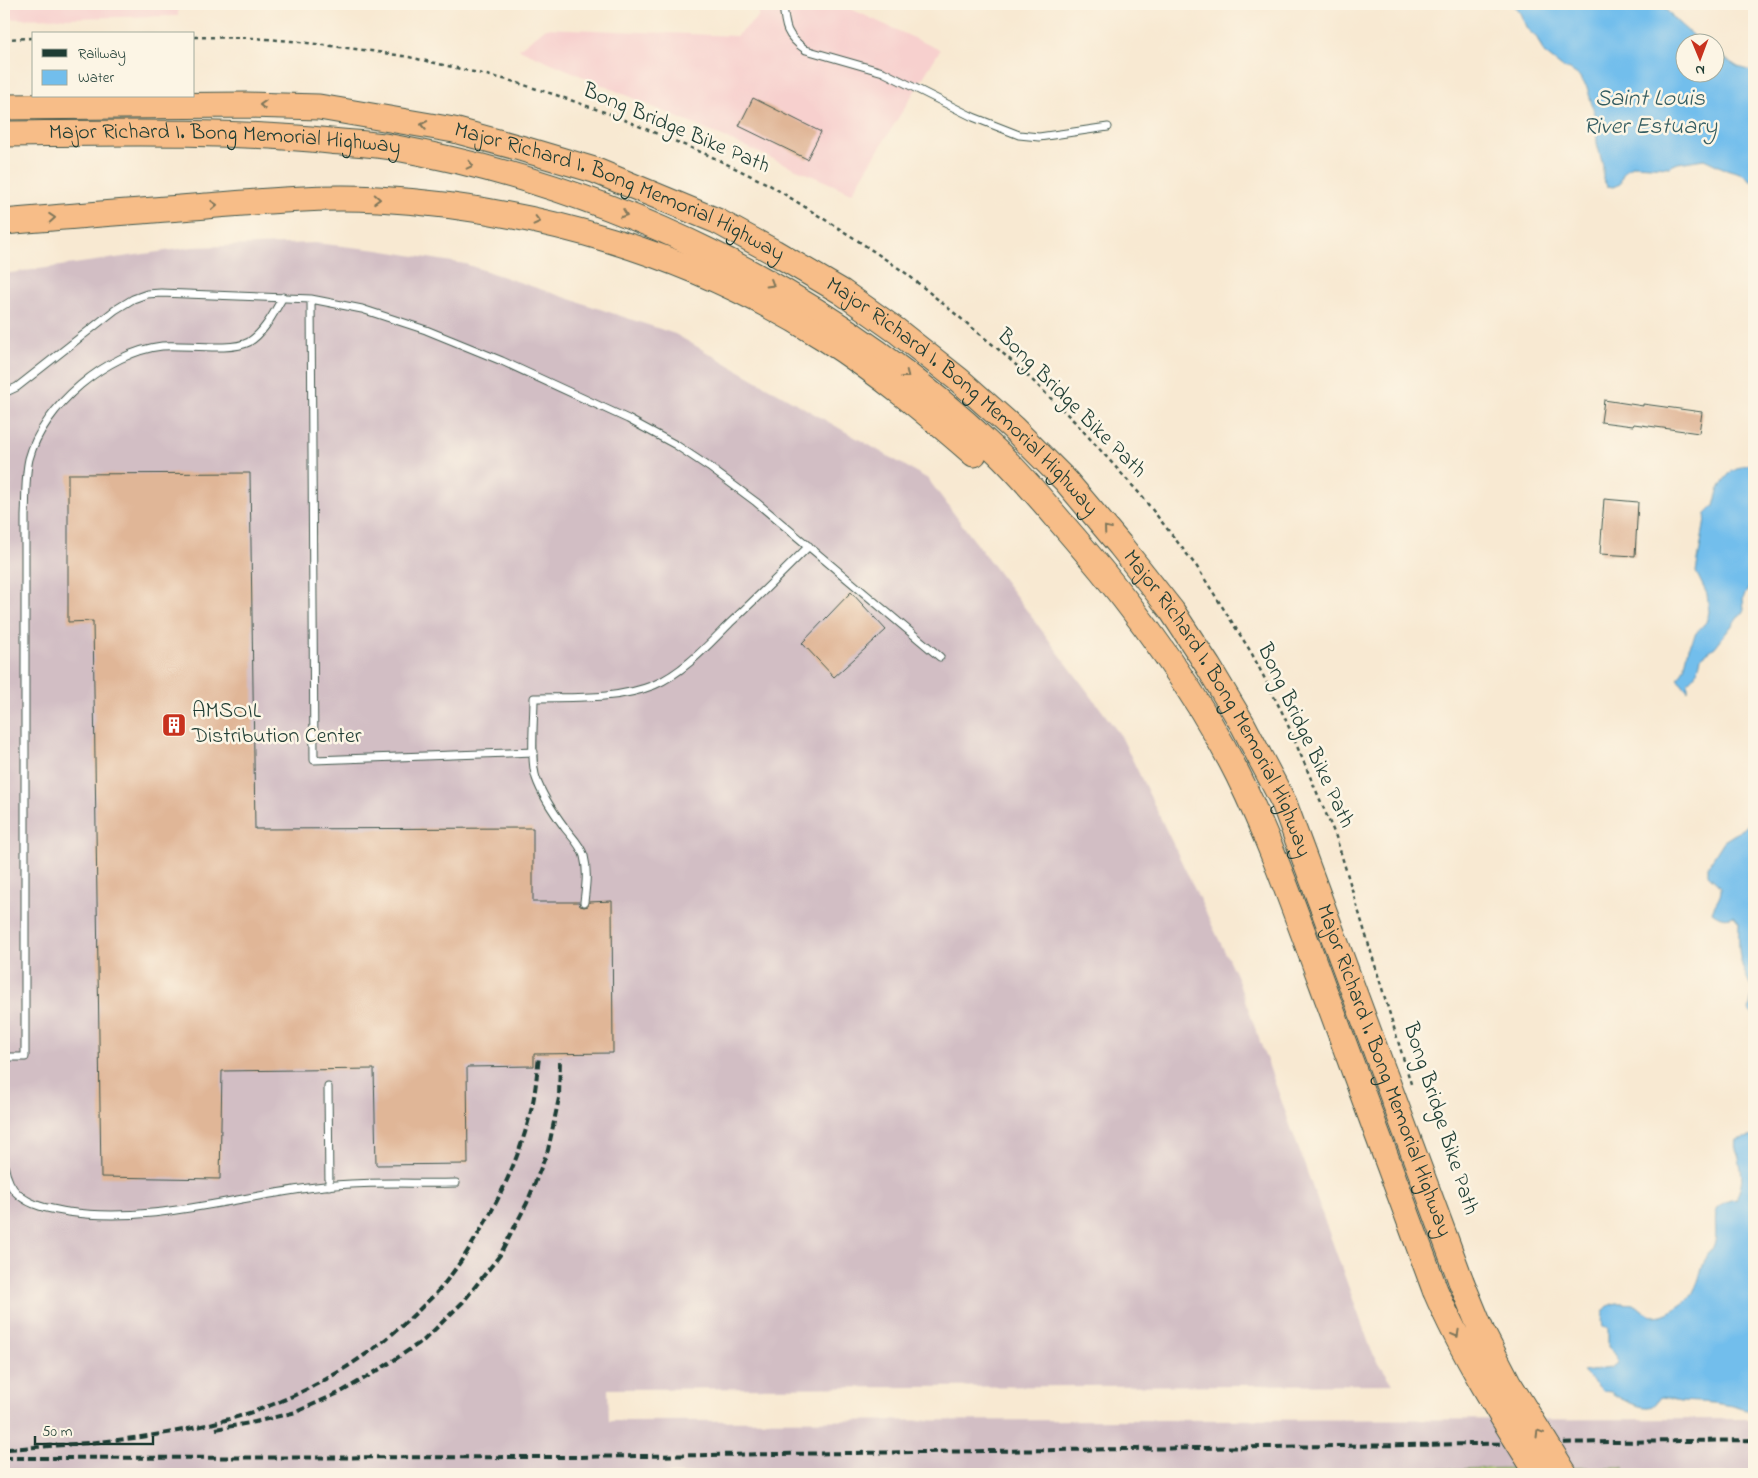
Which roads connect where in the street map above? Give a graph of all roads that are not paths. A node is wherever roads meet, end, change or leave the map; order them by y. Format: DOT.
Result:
graph roads {
  1 [pos="783,4"];
  2 [pos="4,107"];
  3 [pos="1108,127"];
  4 [pos="4,134"];
  5 [pos="4,222"];
  6 [pos="283,297"];
  7 [pos="311,299"];
  8 [pos="4,393"];
  9 [pos="809,546"];
  10 [pos="1098,565"];
  11 [pos="940,657"];
  12 [pos="534,752"];
  13 [pos="584,902"];
  14 [pos="4,1057"];
  15 [pos="328,1087"];
  16 [pos="4,1165"];
  17 [pos="456,1183"];
  18 [pos="329,1186"];
  19 [pos="1538,1474"];
  20 [pos="1565,1474"];
  1 -- 3 [label="lane"];
  20 -- 2 [label="highway, Major Richard I. Bong Memorial Highway, one-way, bridge"];
  4 -- 10 [label="highway, Major Richard I. Bong Memorial Highway, one-way"];
  5 -- 10 [label="highway, one-way"];
  6 -- 7 [label="lane"];
  6 -- 8 [label="lane"];
  6 -- 14 [label="lane"];
  7 -- 9 [label="lane"];
  7 -- 12 [label="lane"];
  9 -- 11 [label="lane"];
  9 -- 12 [label="lane"];
  10 -- 19 [label="highway, Major Richard I. Bong Memorial Highway, one-way, bridge"];
  12 -- 13 [label="lane"];
  15 -- 18 [label="lane"];
  16 -- 18 [label="lane"];
  17 -- 18 [label="lane"];
}
